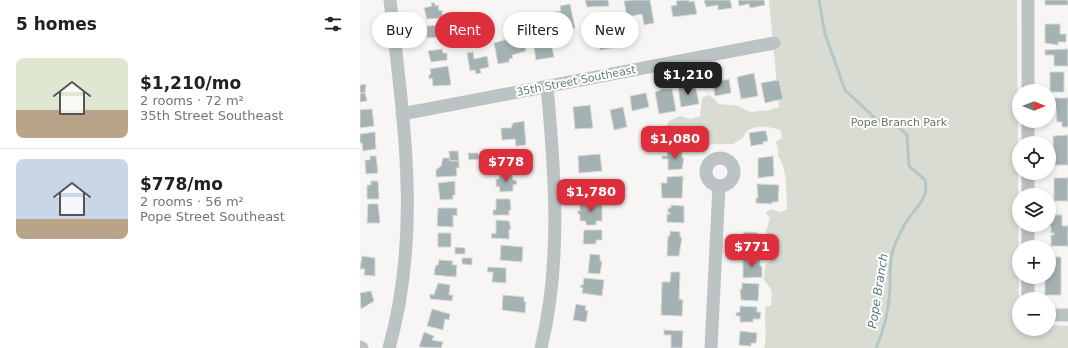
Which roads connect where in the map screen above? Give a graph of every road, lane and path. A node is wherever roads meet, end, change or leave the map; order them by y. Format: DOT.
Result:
graph roads {
  1 [pos="390,0"];
  2 [pos="1028,0"];
  3 [pos="774,43"];
  4 [pos="1028,84"];
  5 [pos="547,86"];
  6 [pos="402,114"];
  7 [pos="719,186"];
  8 [pos="1056,315"];
  9 [pos="1068,315"];
  10 [pos="389,348"];
  11 [pos="541,348"];
  12 [pos="711,348"];
  1 -- 6 [label="street"];
  2 -- 4 [label="street"];
  3 -- 5 [label="street, 35th Street Southeast"];
  5 -- 6 [label="street, 35th Street Southeast"];
  5 -- 11 [label="street"];
  6 -- 10 [label="street"];
  7 -- 12 [label="street"];
  8 -- 9 [label="street"];
}
